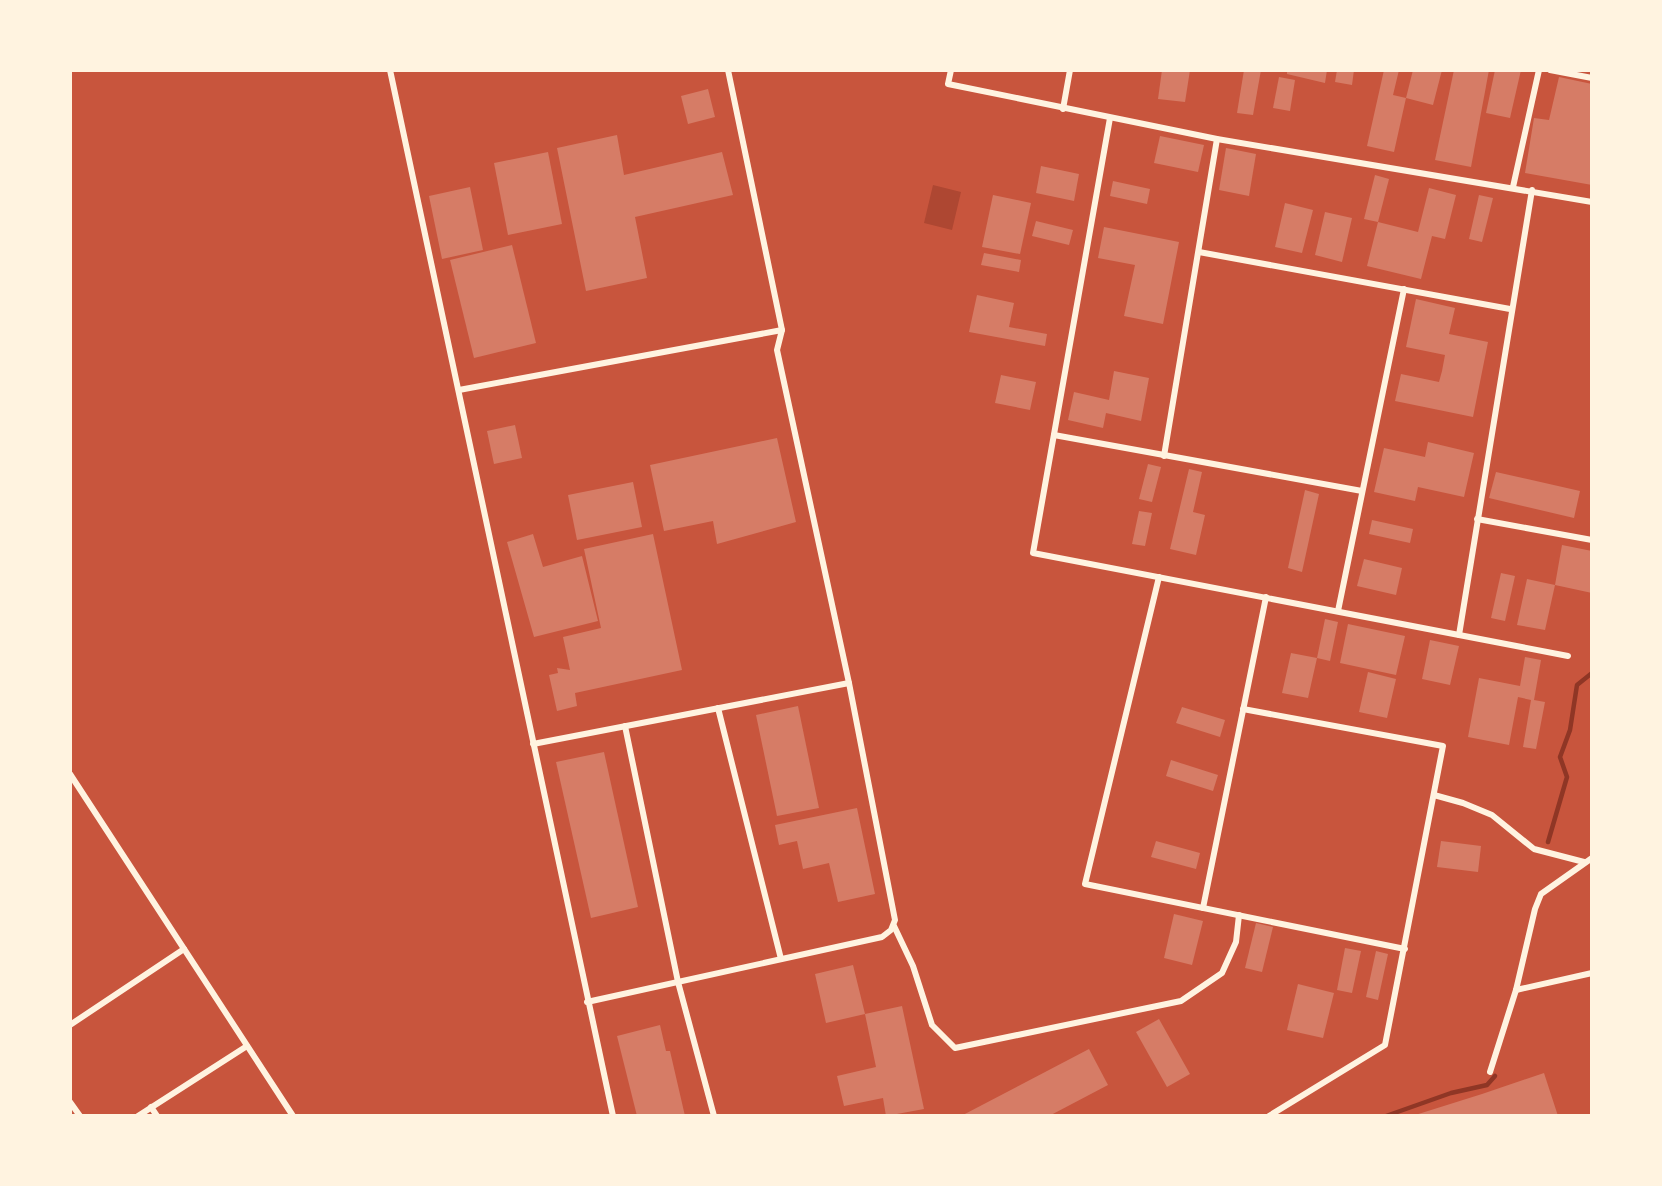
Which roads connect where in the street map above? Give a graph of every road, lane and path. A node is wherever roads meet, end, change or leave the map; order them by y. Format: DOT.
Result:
graph roads {
  1 [pos="390,70"];
  2 [pos="728,70"];
  3 [pos="951,70"];
  4 [pos="1070,70"];
  5 [pos="1539,70"];
  6 [pos="1550,70"];
  7 [pos="1592,78"];
  8 [pos="1063,109"];
  9 [pos="1110,118"];
  10 [pos="1217,139"];
  11 [pos="1513,187"];
  12 [pos="1532,190"];
  13 [pos="1592,202"];
  14 [pos="1199,252"];
  15 [pos="1404,289"];
  16 [pos="1510,309"];
  17 [pos="782,330"];
  18 [pos="459,390"];
  19 [pos="1054,435"];
  20 [pos="1164,456"];
  21 [pos="1362,491"];
  22 [pos="1477,519"];
  23 [pos="1592,540"];
  24 [pos="1159,577"];
  25 [pos="1266,597"];
  26 [pos="1338,611"];
  27 [pos="1459,635"];
  28 [pos="1568,656"];
  29 [pos="849,683"];
  30 [pos="718,708"];
  31 [pos="1243,709"];
  32 [pos="625,726"];
  33 [pos="533,744"];
  34 [pos="70,774"];
  35 [pos="1434,795"];
  36 [pos="1592,858"];
  37 [pos="1584,862"];
  38 [pos="1203,908"];
  39 [pos="1239,915"];
  40 [pos="894,926"];
  41 [pos="184,949"];
  42 [pos="1405,949"];
  43 [pos="781,959"];
  44 [pos="1592,973"];
  45 [pos="678,982"];
  46 [pos="1516,990"];
  47 [pos="587,1002"];
  48 [pos="70,1025"];
  49 [pos="247,1046"];
  50 [pos="1490,1072"];
  51 [pos="70,1102"];
  52 [pos="151,1107"];
  53 [pos="80,1116"];
  54 [pos="138,1116"];
  55 [pos="157,1116"];
  56 [pos="293,1116"];
  57 [pos="613,1116"];
  58 [pos="714,1116"];
  59 [pos="1269,1116"];
  1 -- 18 [label="street"];
  2 -- 17 [label="street"];
  3 -- 8 [label="street"];
  4 -- 8 [label="street"];
  5 -- 11 [label="street"];
  6 -- 7 [label="street"];
  8 -- 9 [label="street"];
  9 -- 10 [label="street"];
  9 -- 19 [label="street"];
  10 -- 11 [label="street"];
  10 -- 14 [label="street"];
  11 -- 12 [label="street"];
  12 -- 13 [label="street"];
  12 -- 16 [label="street"];
  14 -- 15 [label="street"];
  14 -- 20 [label="street"];
  15 -- 16 [label="street"];
  15 -- 21 [label="street"];
  16 -- 22 [label="street"];
  17 -- 18 [label="street"];
  17 -- 29 [label="street"];
  18 -- 33 [label="street"];
  19 -- 20 [label="street"];
  19 -- 24 [label="street"];
  20 -- 21 [label="street"];
  21 -- 26 [label="street"];
  22 -- 23 [label="street"];
  22 -- 27 [label="street"];
  24 -- 25 [label="street"];
  24 -- 38 [label="street"];
  25 -- 26 [label="street"];
  25 -- 31 [label="street"];
  26 -- 27 [label="street"];
  27 -- 28 [label="street"];
  29 -- 30 [label="street"];
  29 -- 40 [label="street"];
  30 -- 32 [label="street"];
  30 -- 43 [label="street"];
  31 -- 35 [label="street"];
  31 -- 38 [label="street"];
  32 -- 33 [label="street"];
  32 -- 45 [label="street"];
  33 -- 47 [label="street"];
  34 -- 41 [label="street"];
  35 -- 37 [label="street"];
  35 -- 42 [label="street"];
  36 -- 37 [label="street"];
  37 -- 46 [label="street"];
  38 -- 39 [label="street"];
  39 -- 40 [label="street"];
  39 -- 42 [label="street"];
  40 -- 43 [label="street"];
  41 -- 48 [label="street"];
  41 -- 49 [label="street"];
  42 -- 59 [label="street"];
  43 -- 45 [label="street"];
  44 -- 46 [label="street"];
  45 -- 47 [label="street"];
  45 -- 58 [label="street"];
  46 -- 50 [label="street"];
  47 -- 57 [label="street"];
  49 -- 52 [label="street"];
  49 -- 56 [label="street"];
  51 -- 53 [label="street"];
  52 -- 54 [label="street"];
  52 -- 55 [label="street"];
}
